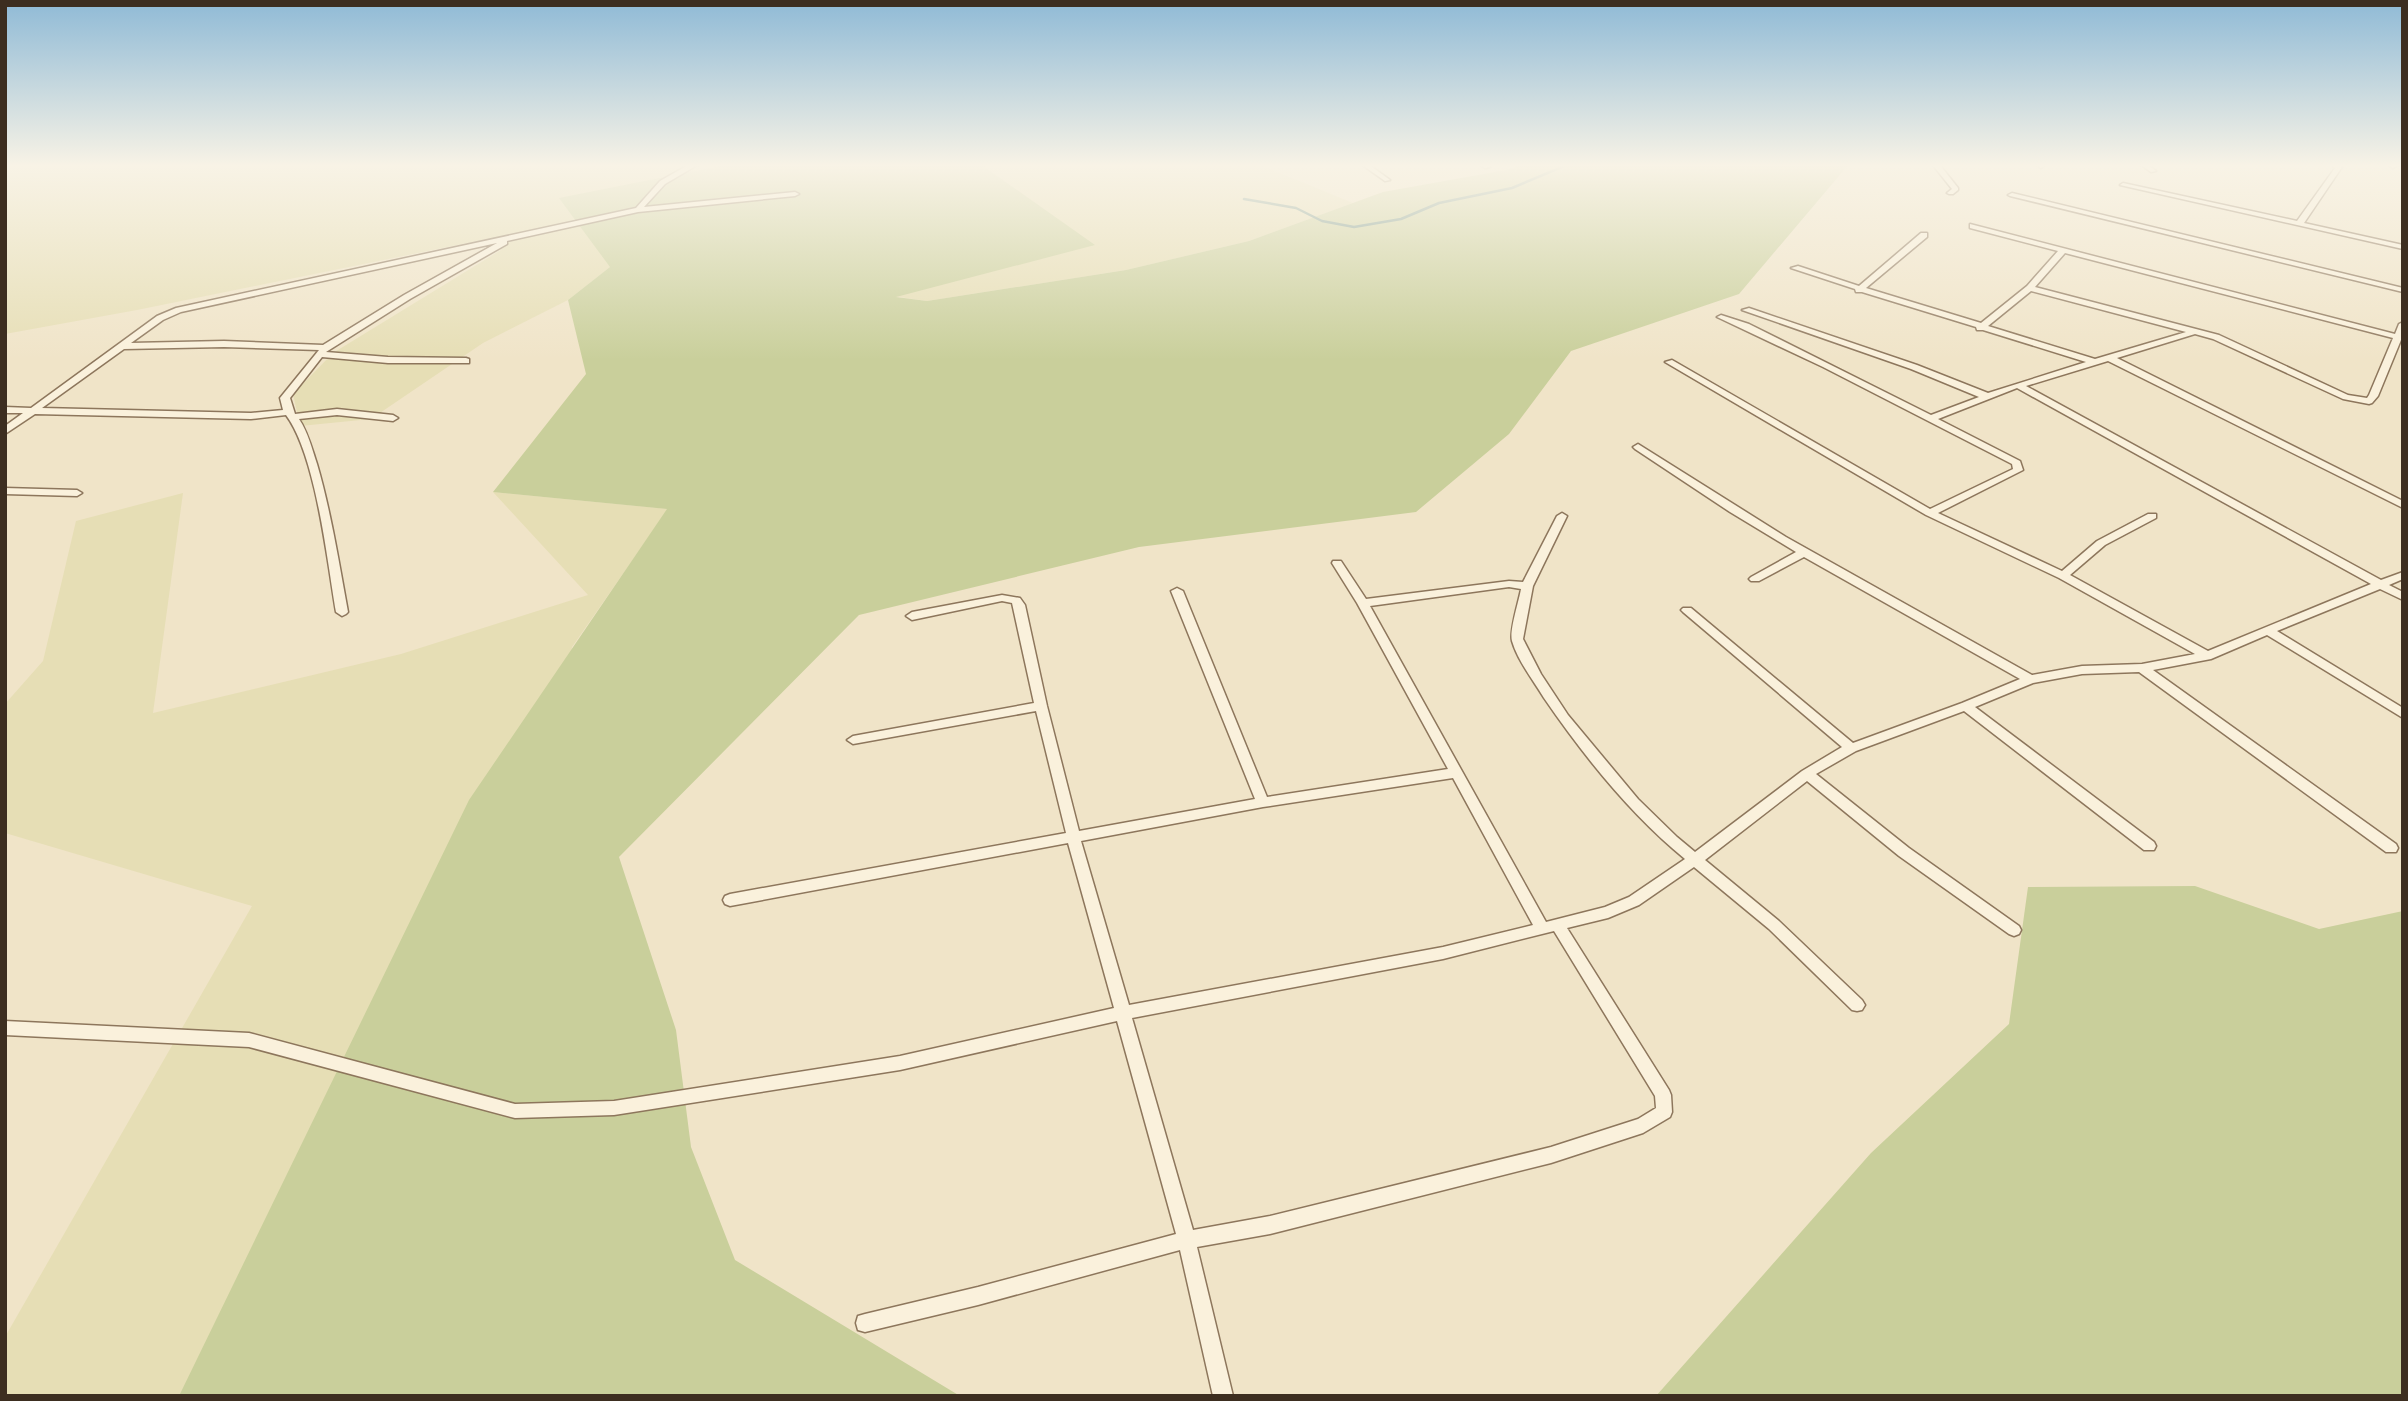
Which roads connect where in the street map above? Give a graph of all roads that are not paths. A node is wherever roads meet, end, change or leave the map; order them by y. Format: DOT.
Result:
graph roads {
  1 [pos="545,229"];
  2 [pos="1986,229"];
  3 [pos="2154,229"];
  4 [pos="2327,229"];
  5 [pos="1924,235"];
  6 [pos="513,236"];
  7 [pos="2403,247"];
  8 [pos="2063,250"];
  9 [pos="1795,268"];
  10 [pos="2030,288"];
  11 [pos="1859,290"];
  12 [pos="2403,290"];
  13 [pos="1746,310"];
  14 [pos="1721,317"];
  15 [pos="2403,324"];
  16 [pos="1980,328"];
  17 [pos="2192,332"];
  18 [pos="2397,337"];
  19 [pos="122,346"];
  20 [pos="322,351"];
  21 [pos="2108,356"];
  22 [pos="466,361"];
  23 [pos="2092,361"];
  24 [pos="1670,362"];
  25 [pos="2018,384"];
  26 [pos="1986,396"];
  27 [pos="36,409"];
  28 [pos="5,410"];
  29 [pos="291,415"];
  30 [pos="393,418"];
  31 [pos="1929,419"];
  32 [pos="5,431"];
  33 [pos="1638,447"];
  34 [pos="5,491"];
  35 [pos="76,494"];
  36 [pos="2403,505"];
  37 [pos="1930,513"];
  38 [pos="1562,516"];
  39 [pos="2152,516"];
  40 [pos="1803,553"];
  41 [pos="1337,563"];
  42 [pos="2403,575"];
  43 [pos="2063,576"];
  44 [pos="1755,579"];
  45 [pos="2380,584"];
  46 [pos="1527,586"];
  47 [pos="1177,591"];
  48 [pos="2403,597"];
  49 [pos="1363,603"];
  50 [pos="1687,610"];
  51 [pos="342,612"];
  52 [pos="912,616"];
  53 [pos="2268,631"];
  54 [pos="2207,656"];
  55 [pos="2143,668"];
  56 [pos="2030,678"];
  57 [pos="1966,705"];
  58 [pos="1041,706"];
  59 [pos="2403,714"];
  60 [pos="853,740"];
  61 [pos="1851,748"];
  62 [pos="1455,773"];
  63 [pos="1807,774"];
  64 [pos="1263,803"];
  65 [pos="1074,839"];
  66 [pos="2149,846"];
  67 [pos="2391,848"];
  68 [pos="1695,860"];
  69 [pos="730,900"];
  70 [pos="1550,927"];
  71 [pos="2014,930"];
  72 [pos="1857,1005"];
  73 [pos="1123,1013"];
  74 [pos="5,1028"];
  75 [pos="1186,1240"];
  76 [pos="865,1323"];
  77 [pos="1223,1396"];
  1 -- 6 [label="street"];
  2 -- 8 [label="street"];
  3 -- 12 [label="street"];
  4 -- 7 [label="street"];
  5 -- 11 [label="street"];
  6 -- 19 [label="street"];
  6 -- 20 [label="street"];
  8 -- 10 [label="street"];
  8 -- 18 [label="street"];
  9 -- 11 [label="street"];
  10 -- 16 [label="street"];
  10 -- 17 [label="street"];
  11 -- 16 [label="street"];
  13 -- 26 [label="street"];
  14 -- 31 [label="street"];
  15 -- 18 [label="street"];
  16 -- 23 [label="street"];
  17 -- 18 [label="street"];
  17 -- 21 [label="street"];
  19 -- 20 [label="street"];
  19 -- 27 [label="street"];
  20 -- 22 [label="street"];
  20 -- 29 [label="street"];
  21 -- 23 [label="street"];
  21 -- 36 [label="street"];
  23 -- 25 [label="street"];
  24 -- 37 [label="street"];
  25 -- 26 [label="street"];
  25 -- 45 [label="street"];
  26 -- 31 [label="street"];
  27 -- 28 [label="street"];
  27 -- 29 [label="street"];
  27 -- 32 [label="street"];
  29 -- 30 [label="street"];
  29 -- 51 [label="street"];
  31 -- 37 [label="street"];
  33 -- 40 [label="street"];
  34 -- 35 [label="street"];
  37 -- 43 [label="street"];
  38 -- 46 [label="street"];
  39 -- 43 [label="street"];
  40 -- 44 [label="street"];
  40 -- 56 [label="street"];
  41 -- 49 [label="street"];
  42 -- 45 [label="street"];
  43 -- 54 [label="street"];
  45 -- 48 [label="street"];
  45 -- 53 [label="street"];
  46 -- 49 [label="street"];
  46 -- 68 [label="street"];
  47 -- 64 [label="street"];
  49 -- 62 [label="street"];
  50 -- 61 [label="street"];
  52 -- 58 [label="street"];
  53 -- 54 [label="street"];
  53 -- 59 [label="street"];
  54 -- 55 [label="street"];
  55 -- 56 [label="street"];
  55 -- 67 [label="street"];
  56 -- 57 [label="street"];
  57 -- 61 [label="street"];
  57 -- 66 [label="street"];
  58 -- 60 [label="street"];
  58 -- 65 [label="street"];
  61 -- 63 [label="street"];
  62 -- 64 [label="street"];
  62 -- 70 [label="street"];
  63 -- 68 [label="street"];
  63 -- 71 [label="street"];
  64 -- 65 [label="street"];
  65 -- 69 [label="street"];
  65 -- 73 [label="street"];
  68 -- 70 [label="street"];
  68 -- 72 [label="street"];
  70 -- 73 [label="street"];
  70 -- 75 [label="street"];
  73 -- 74 [label="street"];
  73 -- 75 [label="street"];
  75 -- 76 [label="street"];
  75 -- 77 [label="street"];
}
